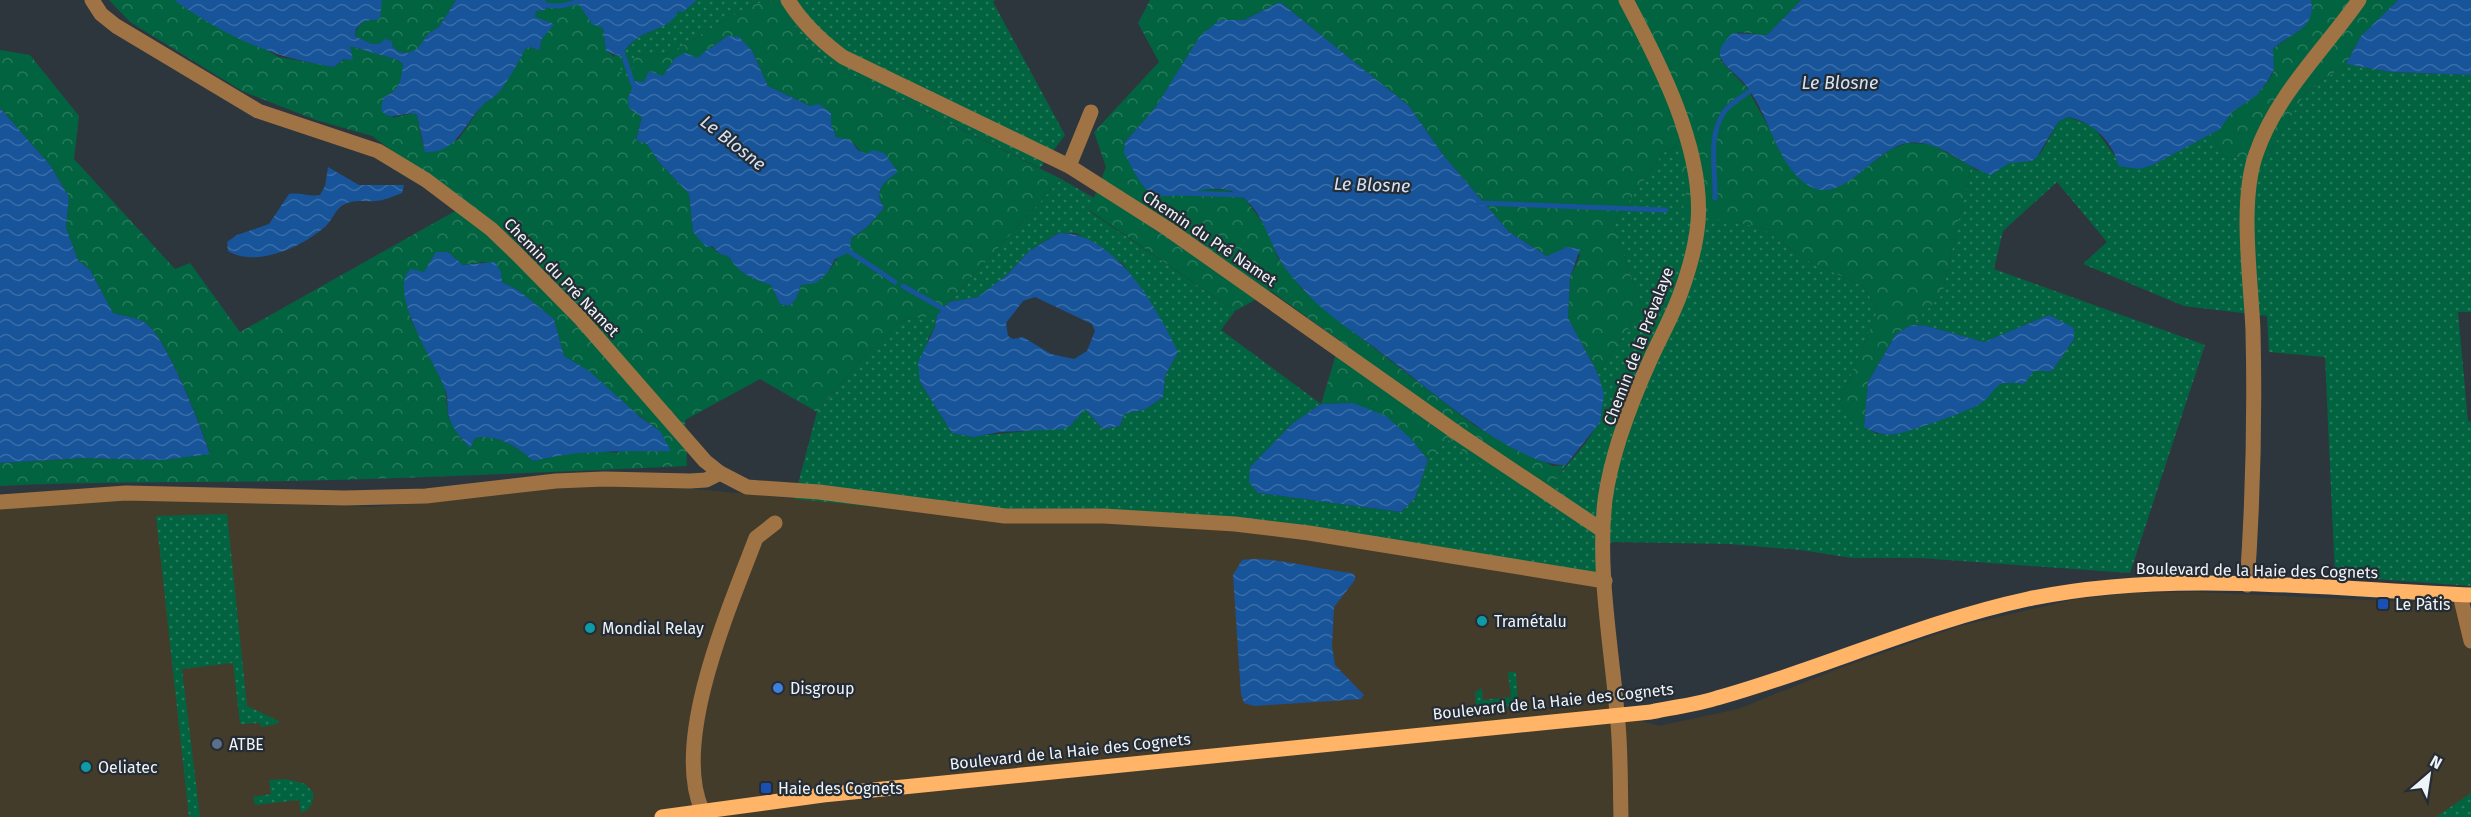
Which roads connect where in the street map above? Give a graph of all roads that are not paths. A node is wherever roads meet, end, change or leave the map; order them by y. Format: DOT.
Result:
graph roads {
  1 [pos="93,0"];
  2 [pos="788,0"];
  3 [pos="1626,0"];
  4 [pos="2359,0"];
  5 [pos="1090,111"];
  6 [pos="1069,166"];
  7 [pos="720,473"];
  8 [pos="0,502"];
  9 [pos="775,523"];
  10 [pos="1602,530"];
  11 [pos="1605,581"];
  12 [pos="2247,585"];
  13 [pos="2465,595"];
  14 [pos="2471,641"];
  15 [pos="1618,715"];
  16 [pos="702,810"];
  17 [pos="662,817"];
  18 [pos="1620,817"];
  1 -- 7 [label="street, Chemin du Pré Namet"];
  2 -- 6 [label="street, Chemin du Pré Namet"];
  3 -- 10 [label="street, Chemin de la Prévalaye"];
  4 -- 12 [label="street"];
  5 -- 6 [label="street"];
  6 -- 10 [label="street, Chemin du Pré Namet"];
  7 -- 8 [label="street"];
  7 -- 11 [label="street, Chemin du Pré Namet"];
  9 -- 16 [label="street"];
  10 -- 11 [label="street, Chemin de la Prévalaye"];
  11 -- 15 [label="street, Chemin de la Prévalaye"];
  12 -- 13 [label="main road, Boulevard de la Haie des Cognets"];
  12 -- 15 [label="main road, Boulevard de la Haie des Cognets"];
  13 -- 14 [label="street"];
  15 -- 16 [label="main road, Boulevard de la Haie des Cognets"];
  15 -- 18 [label="street, Chemin de la Prévalaye"];
  16 -- 17 [label="main road, Boulevard de la Haie des Cognets"];
}
